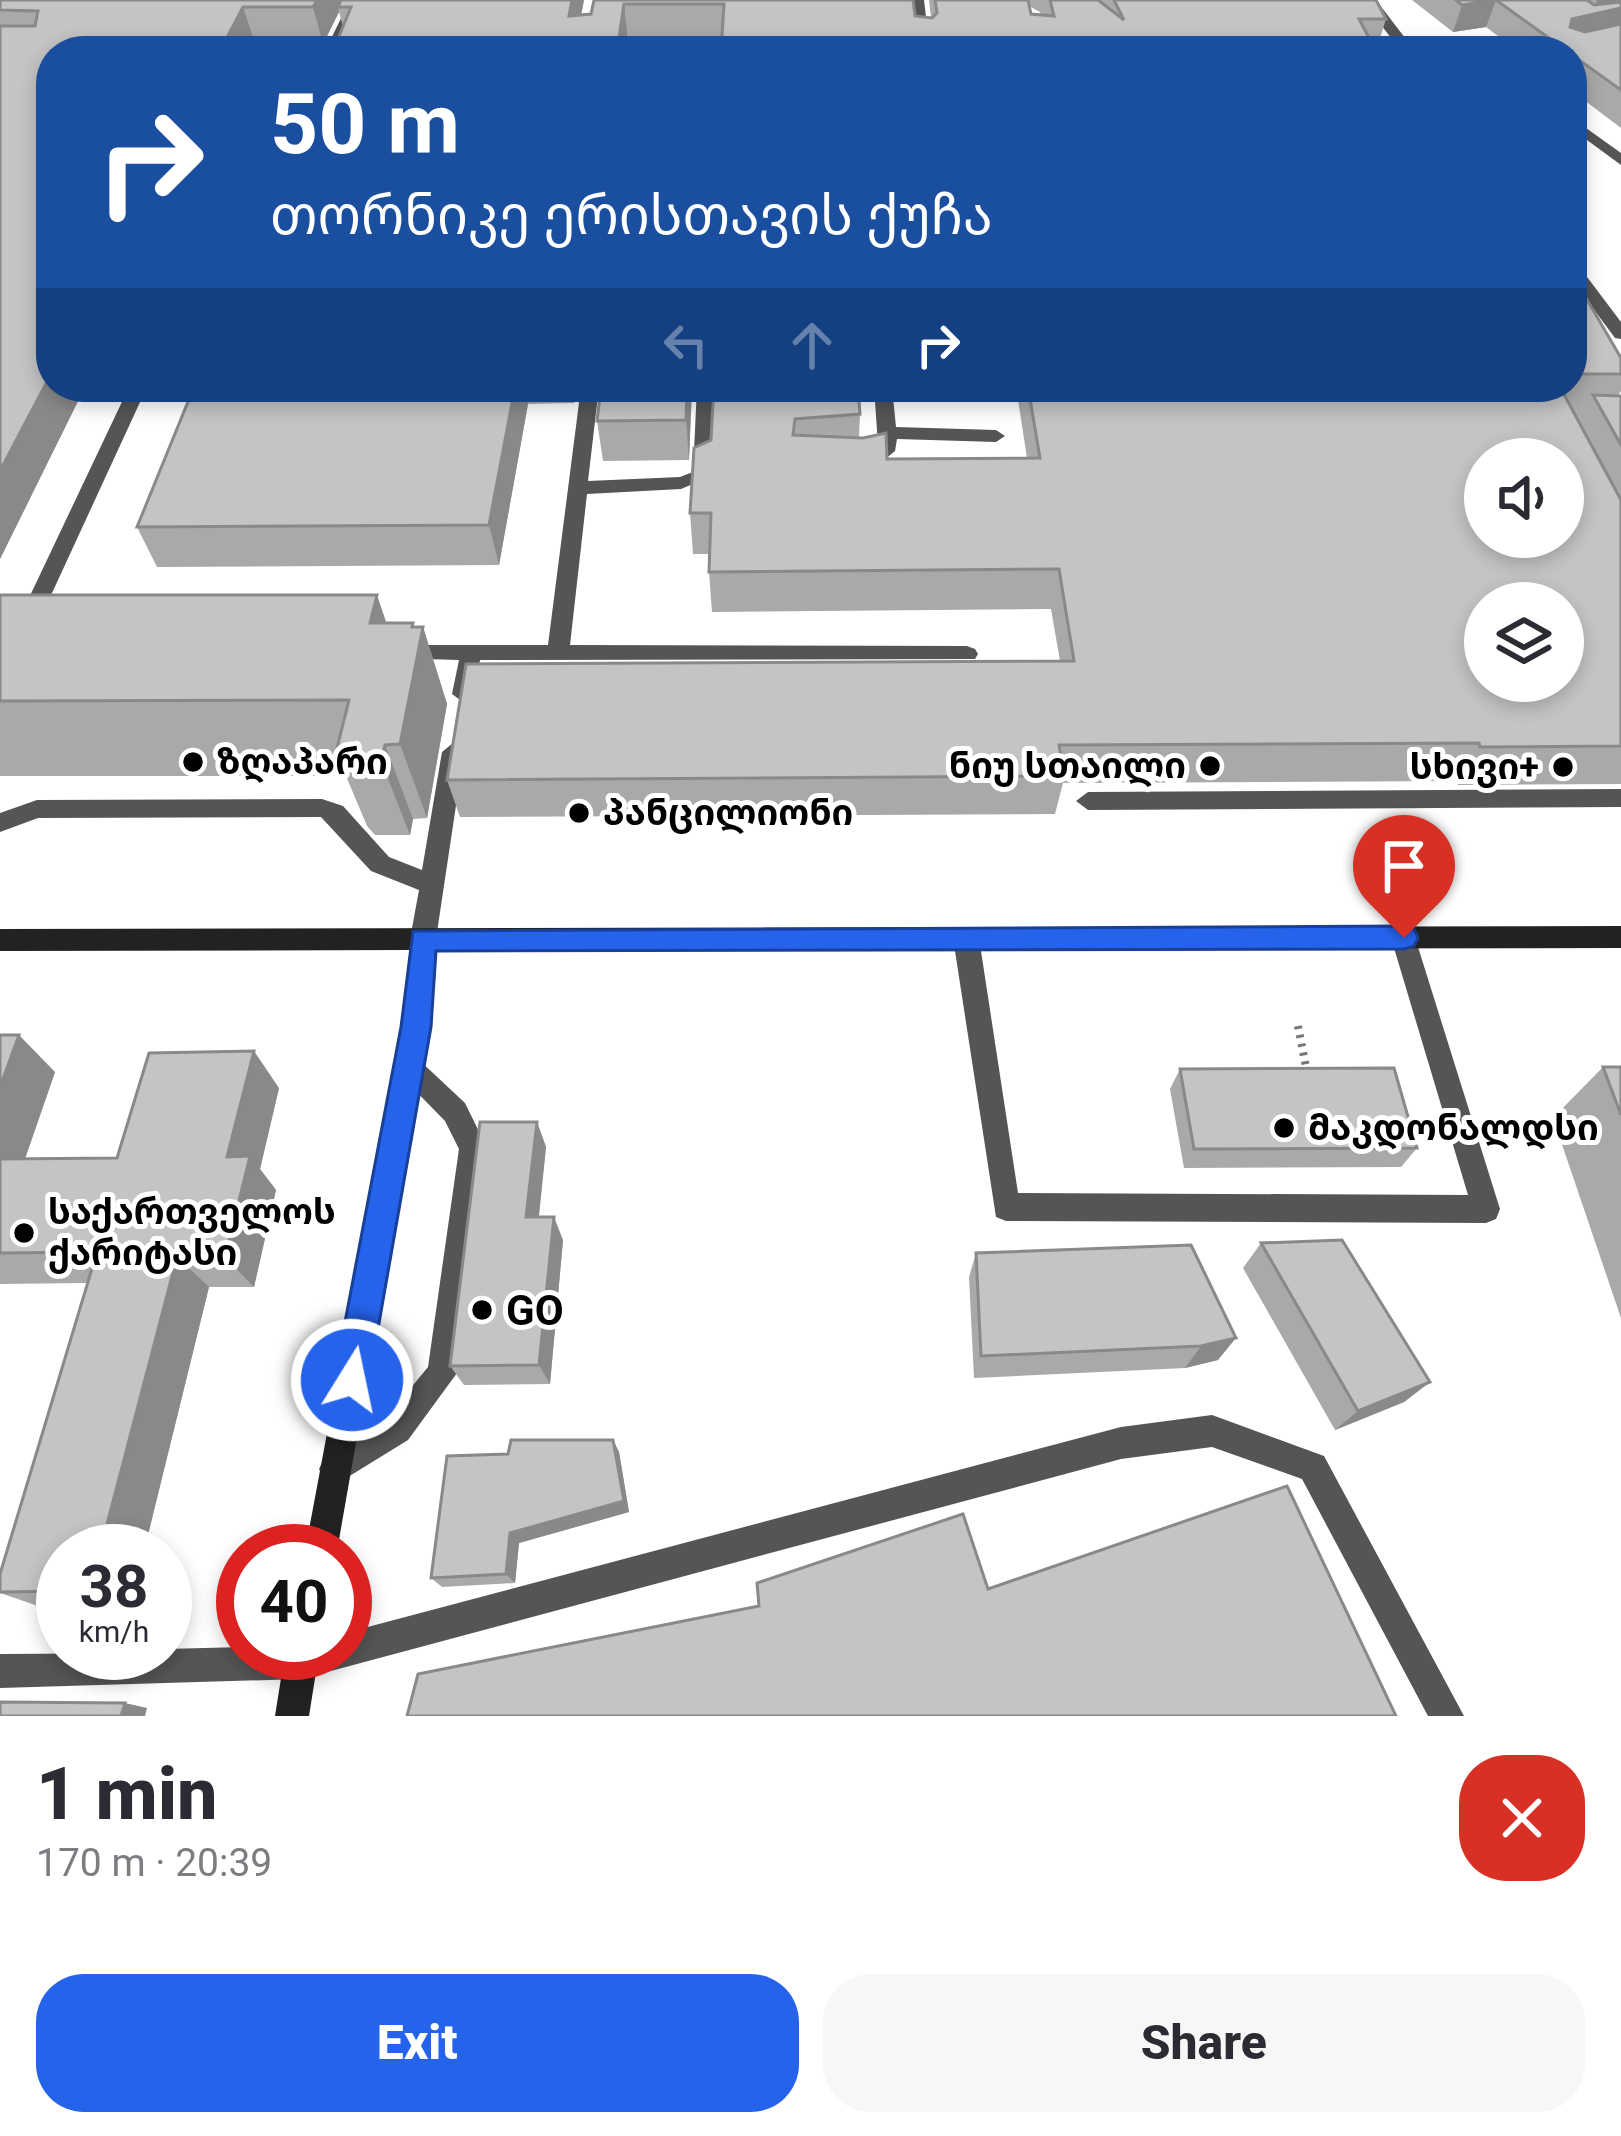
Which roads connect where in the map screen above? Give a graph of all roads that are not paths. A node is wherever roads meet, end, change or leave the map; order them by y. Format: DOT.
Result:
graph roads {
  1 [pos="357,0"];
  2 [pos="917,0"];
  3 [pos="1370,0"];
  4 [pos="339,36"];
  5 [pos="921,36"];
  6 [pos="1397,36"];
  7 [pos="1587,134"];
  8 [pos="1621,160"];
  9 [pos="1587,288"];
  10 [pos="1621,334"];
  11 [pos="132,402"];
  12 [pos="588,402"];
  13 [pos="705,402"];
  14 [pos="884,402"];
  15 [pos="886,433"];
  16 [pos="996,436"];
  17 [pos="842,468"];
  18 [pos="578,488"];
  19 [pos="471,652"];
  20 [pos="379,653"];
  21 [pos="558,653"];
  22 [pos="967,654"];
  23 [pos="0,682"];
  24 [pos="1621,799"];
  25 [pos="1088,801"];
  26 [pos="0,823"];
  27 [pos="430,884"];
  28 [pos="1621,937"];
  29 [pos="966,938"];
  30 [pos="1404,938"];
  31 [pos="423,939"];
  32 [pos="0,940"];
  33 [pos="409,1067"];
  34 [pos="335,1469"];
  35 [pos="325,1524"];
  36 [pos="372,1643"];
  37 [pos="216,1661"];
  38 [pos="0,1671"];
  39 [pos="304,1680"];
  40 [pos="292,1716"];
  41 [pos="1447,1716"];
  1 -- 4 [label="street"];
  2 -- 5 [label="street"];
  3 -- 6 [label="street"];
  7 -- 8 [label="street"];
  9 -- 10 [label="street"];
  11 -- 23 [label="street"];
  12 -- 18 [label="street"];
  13 -- 18 [label="street"];
  14 -- 15 [label="street"];
  15 -- 16 [label="street"];
  15 -- 17 [label="street"];
  18 -- 21 [label="street"];
  19 -- 20 [label="street"];
  19 -- 21 [label="street"];
  19 -- 27 [label="street"];
  21 -- 22 [label="street"];
  24 -- 25 [label="street"];
  26 -- 27 [label="street"];
  27 -- 31 [label="street"];
  28 -- 30 [label="main road"];
  29 -- 30 [label="main road"];
  29 -- 30 [label="street"];
  29 -- 31 [label="main road"];
  31 -- 32 [label="main road"];
  31 -- 33 [label="main road"];
  33 -- 34 [label="main road"];
  33 -- 34 [label="street"];
  34 -- 35 [label="main road"];
  36 -- 41 [label="street"];
  37 -- 38 [label="street"];
  39 -- 40 [label="main road"];
}
